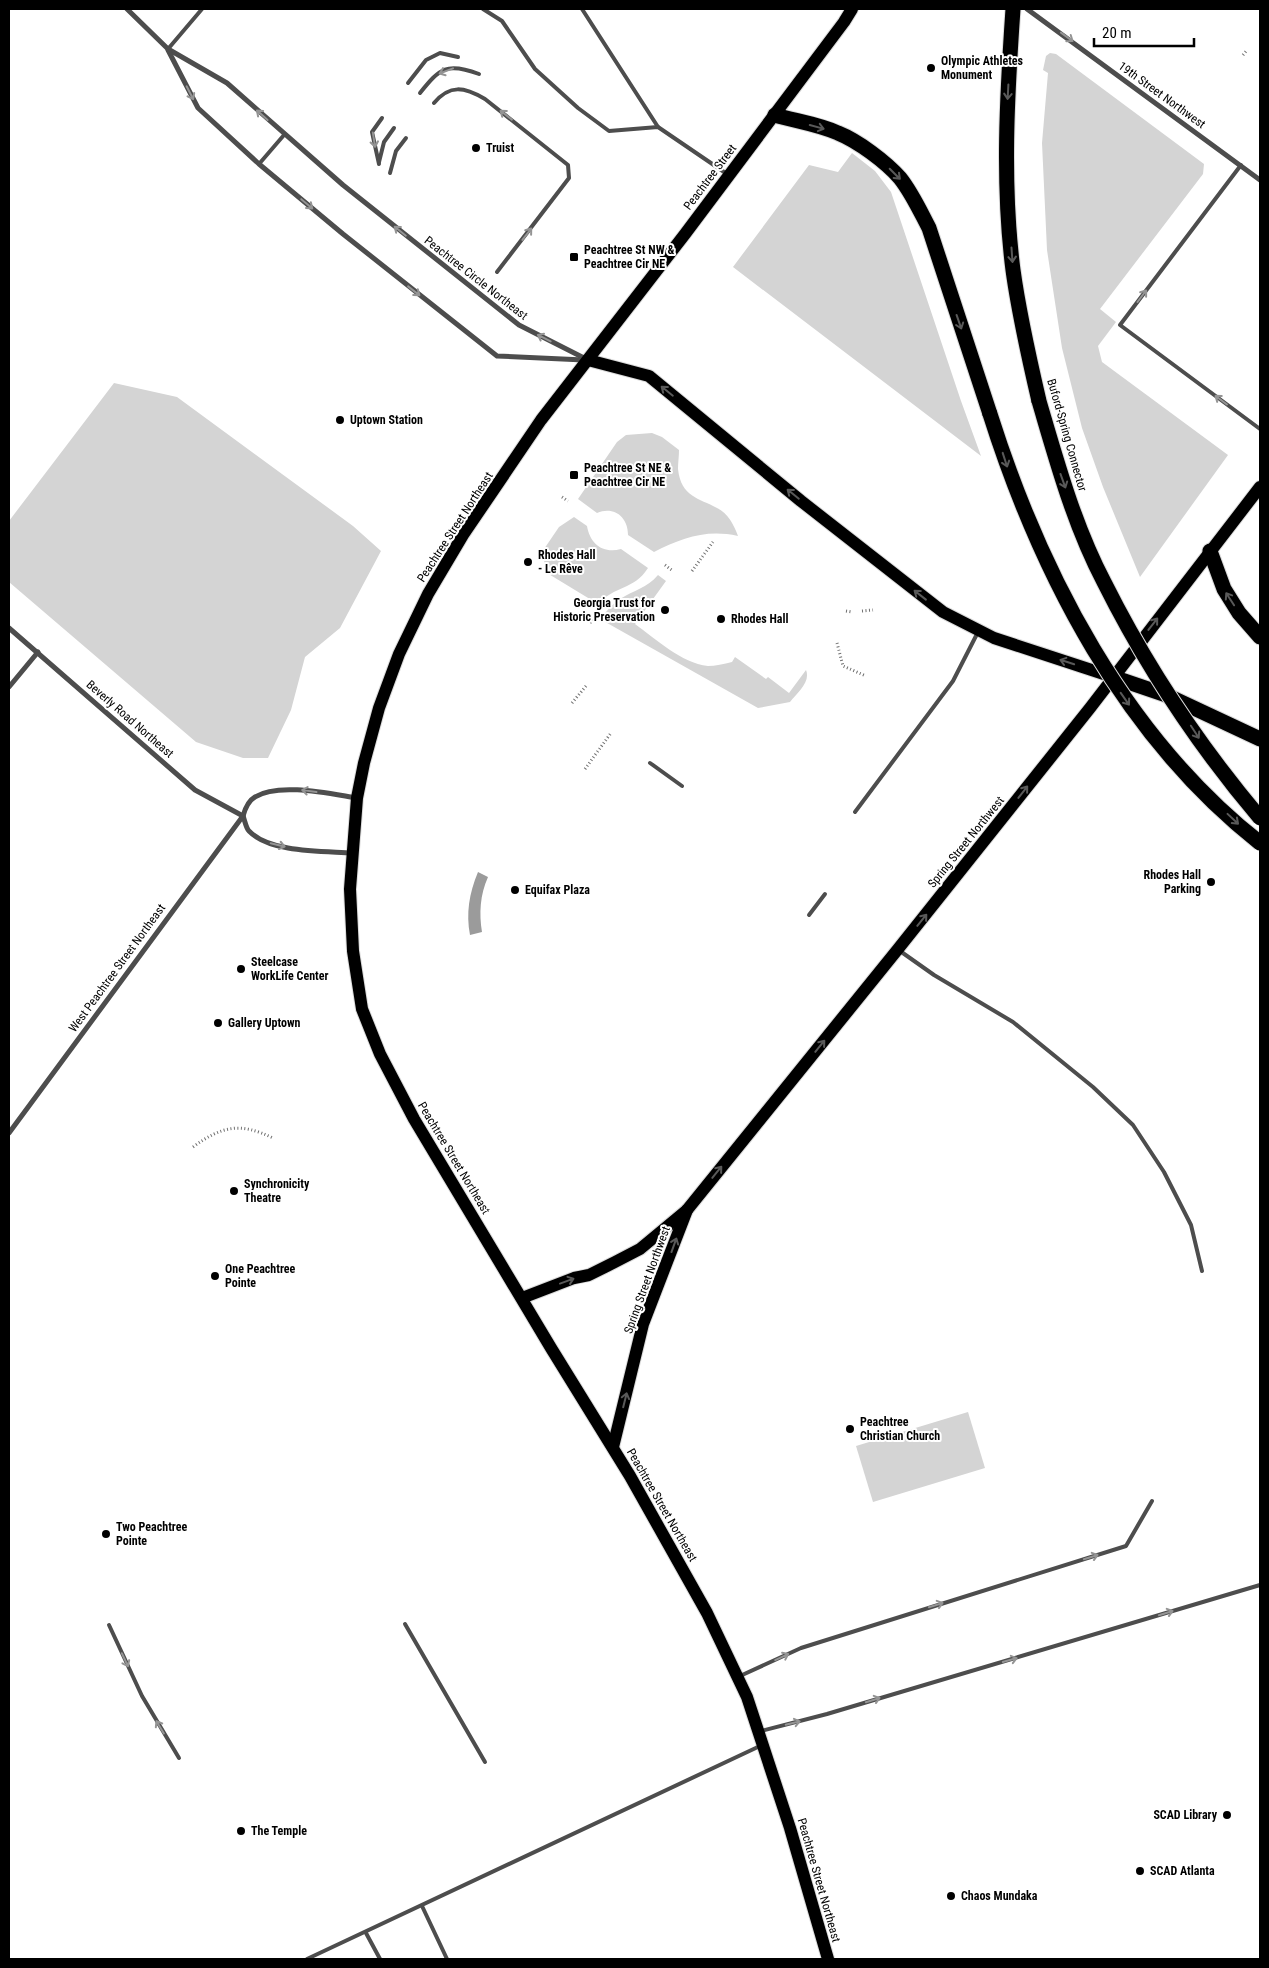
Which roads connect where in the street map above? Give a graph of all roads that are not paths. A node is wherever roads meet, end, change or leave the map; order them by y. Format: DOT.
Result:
graph roads {
  1 [pos="127,9"];
  2 [pos="202,9"];
  3 [pos="483,9"];
  4 [pos="582,9"];
  5 [pos="852,9"];
  6 [pos="1013,9"];
  7 [pos="1027,9"];
  8 [pos="168,50"];
  9 [pos="458,57"];
  10 [pos="479,74"];
  11 [pos="408,84"];
  12 [pos="420,94"];
  13 [pos="434,103"];
  14 [pos="775,115"];
  15 [pos="382,118"];
  16 [pos="658,127"];
  17 [pos="394,128"];
  18 [pos="284,135"];
  19 [pos="406,138"];
  20 [pos="259,164"];
  21 [pos="1240,165"];
  22 [pos="390,173"];
  23 [pos="728,175"];
  24 [pos="1260,180"];
  25 [pos="497,272"];
  26 [pos="588,360"];
  27 [pos="1260,429"];
  28 [pos="1260,487"];
  29 [pos="1210,551"];
  30 [pos="9,628"];
  31 [pos="979,630"];
  32 [pos="1260,637"];
  33 [pos="38,652"];
  34 [pos="1113,677"];
  35 [pos="9,687"];
  36 [pos="1260,739"];
  37 [pos="650,763"];
  38 [pos="682,786"];
  39 [pos="357,798"];
  40 [pos="855,812"];
  41 [pos="243,816"];
  42 [pos="1260,818"];
  43 [pos="1260,843"];
  44 [pos="352,853"];
  45 [pos="825,894"];
  46 [pos="809,915"];
  47 [pos="898,950"];
  48 [pos="9,1133"];
  49 [pos="687,1210"];
  50 [pos="1202,1271"];
  51 [pos="522,1298"];
  52 [pos="613,1447"];
  53 [pos="1152,1501"];
  54 [pos="1260,1585"];
  55 [pos="405,1624"];
  56 [pos="109,1625"];
  57 [pos="738,1677"];
  58 [pos="758,1731"];
  59 [pos="762,1746"];
  60 [pos="179,1758"];
  61 [pos="485,1762"];
  62 [pos="422,1906"];
  63 [pos="366,1933"];
  64 [pos="307,1959"];
  65 [pos="380,1959"];
  66 [pos="447,1959"];
  67 [pos="828,1959"];
  1 -- 8 [label="street, Peachtree Circle Northeast"];
  2 -- 8 [label="lane"];
  3 -- 16 [label="lane"];
  4 -- 16 [label="lane"];
  5 -- 14 [label="main road, Peachtree Street"];
  6 -- 42 [label="highway, Buford-Spring Connector, one-way, bridge"];
  7 -- 21 [label="street, 19th Street Northwest, one-way"];
  18 -- 8 [label="street, Peachtree Circle Northeast, one-way"];
  8 -- 20 [label="street, Peachtree Circle Northeast, one-way"];
  9 -- 11 [label="lane"];
  10 -- 12 [label="lane, one-way"];
  25 -- 13 [label="lane, one-way"];
  14 -- 23 [label="main road, Peachtree Street"];
  14 -- 43 [label="highway, one-way, bridge"];
  15 -- 17 [label="lane, one-way"];
  16 -- 23 [label="lane"];
  18 -- 20 [label="lane"];
  26 -- 18 [label="street, Peachtree Circle Northeast, one-way"];
  19 -- 22 [label="lane"];
  20 -- 26 [label="street, Peachtree Circle Northeast, one-way"];
  21 -- 24 [label="street, 19th Street Northwest"];
  27 -- 21 [label="lane, one-way"];
  23 -- 26 [label="main road, Peachtree Street"];
  31 -- 26 [label="main road, one-way"];
  26 -- 39 [label="main road, Peachtree Street Northeast"];
  28 -- 29 [label="main road, Spring Street Northwest"];
  32 -- 29 [label="highway, one-way"];
  34 -- 29 [label="main road, Spring Street Northwest, one-way"];
  30 -- 33 [label="street, Beverly Road Northeast"];
  34 -- 31 [label="main road, one-way"];
  31 -- 40 [label="lane"];
  33 -- 35 [label="street"];
  33 -- 41 [label="street, Beverly Road Northeast"];
  34 -- 36 [label="highway"];
  47 -- 34 [label="main road, Spring Street Northwest, one-way"];
  37 -- 38 [label="lane"];
  39 -- 41 [label="street, West Peachtree Street Northeast, one-way"];
  39 -- 44 [label="main road, Peachtree Street Northeast"];
  41 -- 44 [label="street, one-way"];
  41 -- 48 [label="street, West Peachtree Street Northeast"];
  44 -- 51 [label="main road, Peachtree Street Northeast"];
  45 -- 46 [label="lane"];
  49 -- 47 [label="main road, Spring Street Northwest, one-way"];
  47 -- 50 [label="lane"];
  51 -- 49 [label="main road, Spring Street Northwest, one-way"];
  52 -- 49 [label="main road, Spring Street Northwest, one-way"];
  51 -- 52 [label="main road, Peachtree Street Northeast"];
  52 -- 57 [label="main road, Peachtree Street Northeast"];
  57 -- 53 [label="lane, one-way"];
  58 -- 54 [label="lane, one-way"];
  55 -- 61 [label="lane"];
  56 -- 60 [label="lane"];
  57 -- 58 [label="main road, Peachtree Street Northeast"];
  58 -- 59 [label="main road, Peachtree Street Northeast"];
  59 -- 62 [label="lane"];
  59 -- 67 [label="main road, Peachtree Street Northeast"];
  62 -- 63 [label="lane"];
  62 -- 66 [label="lane"];
  63 -- 64 [label="lane"];
  63 -- 65 [label="lane"];
}
